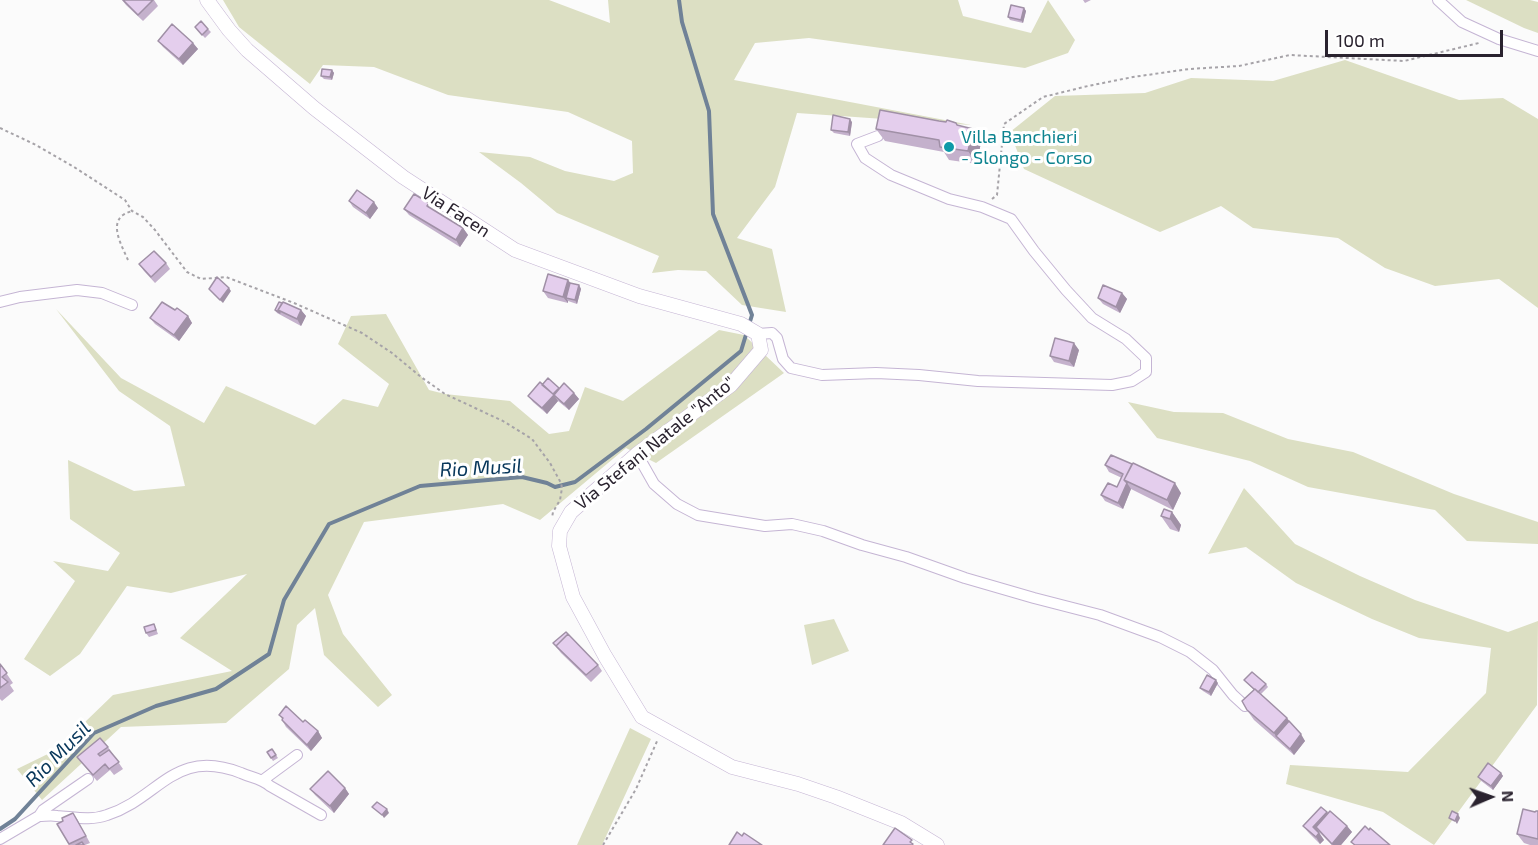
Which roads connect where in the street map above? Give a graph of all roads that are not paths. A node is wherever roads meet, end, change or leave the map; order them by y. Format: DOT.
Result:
graph roads {
  1 [pos="207,0"];
  2 [pos="1438,0"];
  3 [pos="1538,51"];
  4 [pos="878,136"];
  5 [pos="0,302"];
  6 [pos="132,305"];
  7 [pos="758,334"];
  8 [pos="637,454"];
  9 [pos="1245,706"];
  10 [pos="297,755"];
  11 [pos="88,779"];
  12 [pos="263,780"];
  13 [pos="321,815"];
  14 [pos="39,816"];
  15 [pos="0,839"];
  16 [pos="937,845"];
  1 -- 7 [label="street, Via Facen"];
  2 -- 3 [label="street"];
  4 -- 7 [label="street"];
  5 -- 6 [label="street"];
  7 -- 8 [label="street, Via Stefani Natale \"Anto\""];
  8 -- 9 [label="street"];
  8 -- 16 [label="street, Via Stefani Natale \"Anto\""];
  10 -- 12 [label="street"];
  11 -- 14 [label="street"];
  12 -- 13 [label="street"];
  12 -- 14 [label="street"];
  14 -- 15 [label="street"];
}
